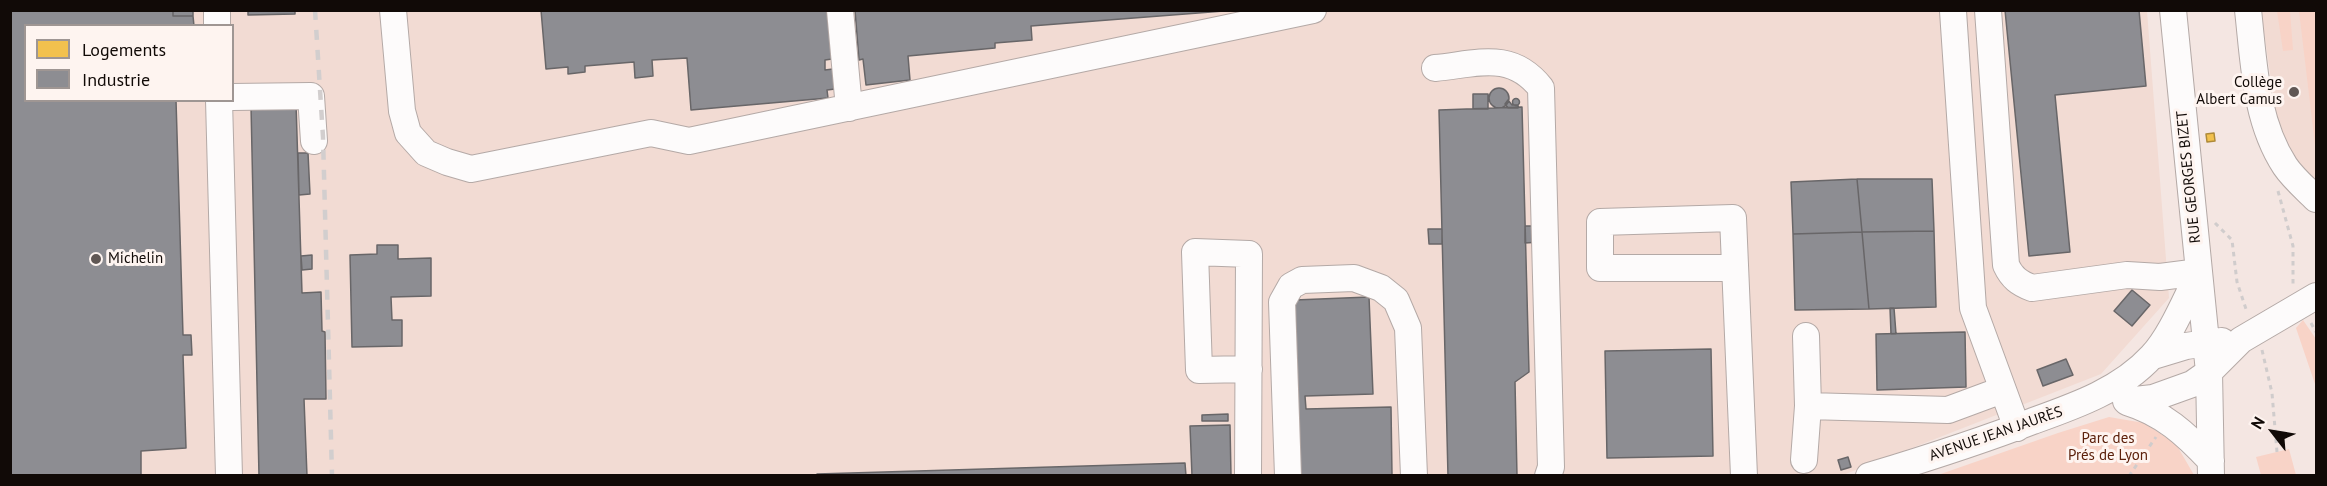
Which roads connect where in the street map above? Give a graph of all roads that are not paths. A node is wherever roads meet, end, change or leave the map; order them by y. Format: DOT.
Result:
graph roads {
  1 [pos="393,10"];
  2 [pos="840,10"];
  3 [pos="1313,10"];
  4 [pos="1953,10"];
  5 [pos="1988,10"];
  6 [pos="2173,10"];
  7 [pos="2248,10"];
  8 [pos="1435,68"];
  9 [pos="234,97"];
  10 [pos="219,102"];
  11 [pos="849,108"];
  12 [pos="314,141"];
  13 [pos="2316,199"];
  14 [pos="1735,268"];
  15 [pos="2199,272"];
  16 [pos="2305,293"];
  17 [pos="2251,334"];
  18 [pos="1806,336"];
  19 [pos="2206,343"];
  20 [pos="2153,356"];
  21 [pos="1249,369"];
  22 [pos="2209,372"];
  23 [pos="2002,390"];
  24 [pos="2088,401"];
  25 [pos="2126,401"];
  26 [pos="1808,406"];
  27 [pos="2017,428"];
  28 [pos="1804,460"];
  29 [pos="2211,469"];
  30 [pos="229,476"];
  31 [pos="1248,476"];
  32 [pos="1288,476"];
  33 [pos="1414,476"];
  34 [pos="1548,476"];
  35 [pos="1744,476"];
  36 [pos="1869,476"];
  1 -- 11 [label="street"];
  2 -- 11 [label="street"];
  3 -- 11 [label="street"];
  4 -- 23 [label="street"];
  5 -- 15 [label="street"];
  6 -- 15 [label="street, RUE GEORGES BIZET"];
  7 -- 13 [label="street"];
  8 -- 34 [label="street"];
  9 -- 12 [label="street"];
  10 -- 30 [label="street"];
  14 -- 14 [label="street"];
  14 -- 35 [label="street"];
  15 -- 19 [label="street, RUE GEORGES BIZET"];
  15 -- 20 [label="street, AVENUE JEAN JAURÈS"];
  16 -- 17 [label="street, AVENUE JEAN JAURÈS"];
  17 -- 19 [label="street, AVENUE JEAN JAURÈS"];
  17 -- 22 [label="street, AVENUE JEAN JAURÈS"];
  18 -- 26 [label="street"];
  19 -- 20 [label="street, AVENUE JEAN JAURÈS"];
  19 -- 22 [label="street, RUE GEORGES BIZET"];
  20 -- 24 [label="street, AVENUE JEAN JAURÈS"];
  21 -- 21 [label="street"];
  21 -- 31 [label="street"];
  22 -- 25 [label="street, AVENUE JEAN JAURÈS"];
  22 -- 29 [label="street, RUE GEORGES BIZET"];
  23 -- 26 [label="street"];
  23 -- 27 [label="street"];
  24 -- 25 [label="street, AVENUE JEAN JAURÈS"];
  24 -- 27 [label="street, AVENUE JEAN JAURÈS"];
  25 -- 29 [label="street, AVENUE JEAN JAURÈS"];
  26 -- 28 [label="street"];
  27 -- 36 [label="street, AVENUE JEAN JAURÈS"];
  32 -- 33 [label="street"];
}
